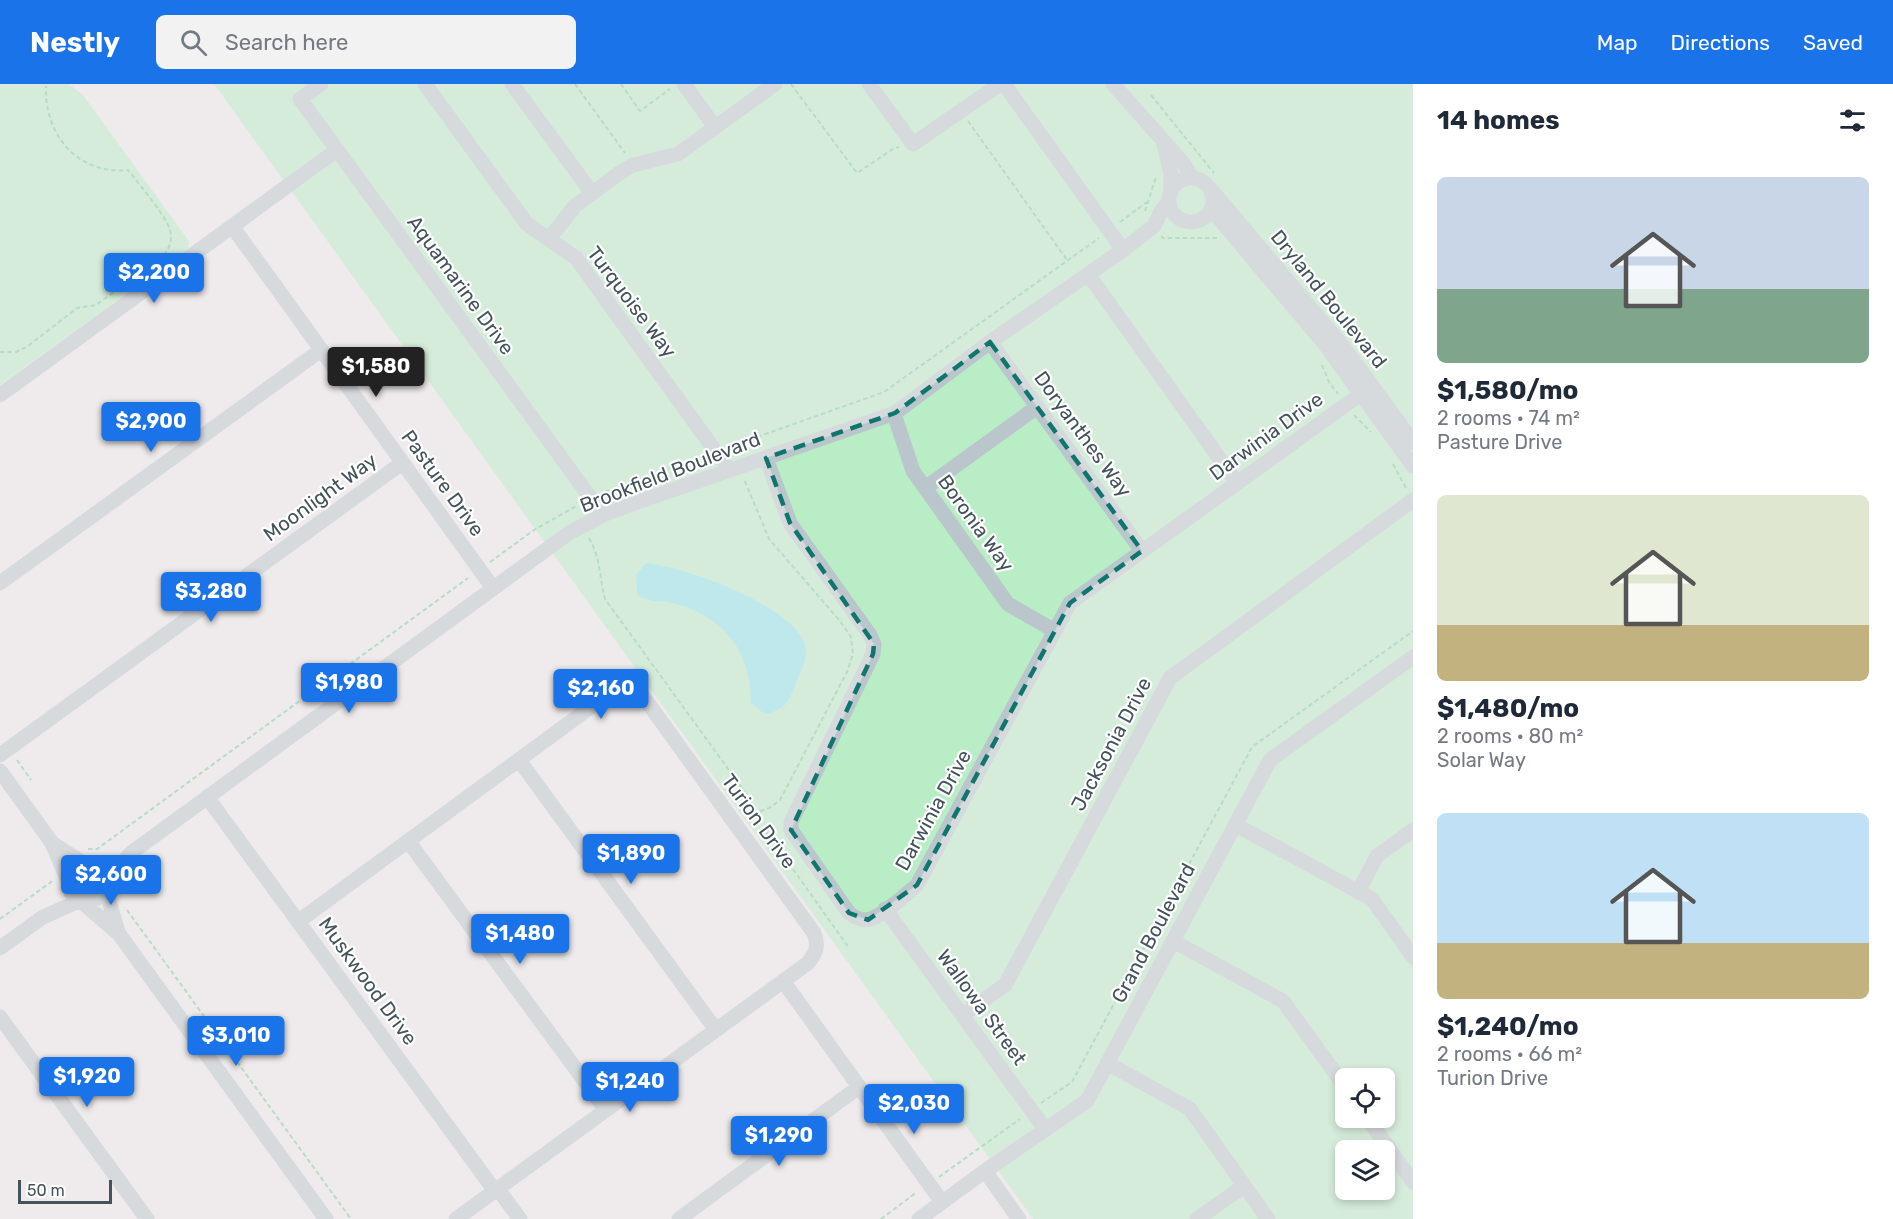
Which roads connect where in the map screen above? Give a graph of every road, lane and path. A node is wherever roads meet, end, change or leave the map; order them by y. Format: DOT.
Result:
graph roads {
  1 [pos="321,84"];
  2 [pos="425,84"];
  3 [pos="512,84"];
  4 [pos="576,84"];
  5 [pos="621,84"];
  6 [pos="678,84"];
  7 [pos="684,84"];
  8 [pos="791,84"];
  9 [pos="870,84"];
  10 [pos="1002,84"];
  11 [pos="1113,84"];
  12 [pos="773,85"];
  13 [pos="46,86"];
  14 [pos="961,111"];
  15 [pos="715,127"];
  16 [pos="1163,141"];
  17 [pos="913,144"];
  18 [pos="337,150"];
  19 [pos="633,165"];
  20 [pos="1192,178"];
  21 [pos="1208,186"];
  22 [pos="592,193"];
  23 [pos="1170,196"];
  24 [pos="1147,202"];
  25 [pos="1211,209"];
  26 [pos="1184,221"];
  27 [pos="232,226"];
  28 [pos="1154,226"];
  29 [pos="1109,230"];
  30 [pos="549,239"];
  31 [pos="1123,250"];
  32 [pos="1068,261"];
  33 [pos="1088,274"];
  34 [pos="990,342"];
  35 [pos="321,350"];
  36 [pos="0,352"];
  37 [pos="1361,394"];
  38 [pos="0,396"];
  39 [pos="1037,407"];
  40 [pos="894,414"];
  41 [pos="1413,442"];
  42 [pos="716,452"];
  43 [pos="766,458"];
  44 [pos="402,463"];
  45 [pos="1413,466"];
  46 [pos="735,469"];
  47 [pos="1237,483"];
  48 [pos="925,488"];
  49 [pos="590,498"];
  50 [pos="1413,500"];
  51 [pos="573,507"];
  52 [pos="603,515"];
  53 [pos="582,527"];
  54 [pos="1142,551"];
  55 [pos="480,570"];
  56 [pos="0,583"];
  57 [pos="493,588"];
  58 [pos="1055,631"];
  59 [pos="1413,657"];
  60 [pos="0,756"];
  61 [pos="519,760"];
  62 [pos="2,777"];
  63 [pos="207,797"];
  64 [pos="756,813"];
  65 [pos="1236,825"];
  66 [pos="1413,830"];
  67 [pos="408,841"];
  68 [pos="52,843"];
  69 [pos="96,849"];
  70 [pos="53,876"];
  71 [pos="98,877"];
  72 [pos="69,885"];
  73 [pos="1358,892"];
  74 [pos="81,901"];
  75 [pos="127,909"];
  76 [pos="885,909"];
  77 [pos="43,917"];
  78 [pos="0,919"];
  79 [pos="299,921"];
  80 [pos="119,934"];
  81 [pos="1173,941"];
  82 [pos="0,948"];
  83 [pos="849,948"];
  84 [pos="1413,957"];
  85 [pos="783,981"];
  86 [pos="962,1015"];
  87 [pos="0,1017"];
  88 [pos="716,1030"];
  89 [pos="1107,1063"];
  90 [pos="1335,1073"];
  91 [pos="860,1088"];
  92 [pos="606,1110"];
  93 [pos="1374,1128"];
  94 [pos="1045,1130"];
  95 [pos="980,1147"];
  96 [pos="985,1171"];
  97 [pos="1413,1182"];
  98 [pos="929,1184"];
  99 [pos="1244,1186"];
  100 [pos="496,1190"];
  101 [pos="942,1202"];
  102 [pos="147,1219"];
  103 [pos="326,1219"];
  104 [pos="351,1219"];
  105 [pos="456,1219"];
  106 [pos="520,1219"];
  107 [pos="679,1219"];
  108 [pos="881,1219"];
  109 [pos="919,1219"];
  110 [pos="1019,1219"];
  111 [pos="1197,1219"];
  112 [pos="1268,1219"];
  1 -- 18 [label="street, Aquamarine Drive"];
  2 -- 30 [label="street, Turquoise Way"];
  3 -- 22 [label="street"];
  4 -- 19 [label="path"];
  5 -- 6 [label="path"];
  7 -- 15 [label="street"];
  8 -- 17 [label="path"];
  9 -- 17 [label="street"];
  10 -- 14 [label="street"];
  10 -- 29 [label="street"];
  11 -- 16 [label="street"];
  12 -- 15 [label="street"];
  13 -- 36 [label="path"];
  14 -- 17 [label="street"];
  14 -- 32 [label="path"];
  15 -- 19 [label="street"];
  16 -- 20 [label="street"];
  16 -- 23 [label="street"];
  18 -- 27 [label="street"];
  18 -- 49 [label="street, Aquamarine Drive"];
  19 -- 22 [label="street"];
  20 -- 21 [label="street"];
  20 -- 23 [label="street"];
  21 -- 25 [label="street"];
  21 -- 41 [label="street, Dryland Boulevard"];
  22 -- 30 [label="street"];
  23 -- 26 [label="street"];
  23 -- 28 [label="street, Brookfield Boulevard"];
  24 -- 29 [label="path"];
  25 -- 26 [label="street"];
  25 -- 37 [label="street, Dryland Boulevard"];
  26 -- 28 [label="street, Brookfield Boulevard"];
  27 -- 35 [label="street, Pasture Drive"];
  27 -- 38 [label="street"];
  28 -- 31 [label="street, Brookfield Boulevard"];
  29 -- 31 [label="street"];
  29 -- 32 [label="path"];
  30 -- 42 [label="street, Turquoise Way"];
  31 -- 33 [label="street, Brookfield Boulevard"];
  32 -- 42 [label="path"];
  33 -- 34 [label="street, Brookfield Boulevard"];
  33 -- 47 [label="street"];
  34 -- 39 [label="street, Doryanthes Way"];
  34 -- 40 [label="street, Brookfield Boulevard"];
  35 -- 44 [label="street, Pasture Drive"];
  35 -- 56 [label="street"];
  37 -- 45 [label="street, Dryland Boulevard"];
  37 -- 47 [label="street, Darwinia Drive"];
  39 -- 48 [label="street"];
  39 -- 54 [label="street, Doryanthes Way"];
  40 -- 43 [label="street, Brookfield Boulevard"];
  40 -- 48 [label="street, Boronia Way"];
  42 -- 46 [label="street, Turquoise Way"];
  42 -- 49 [label="path"];
  43 -- 46 [label="street, Brookfield Boulevard"];
  43 -- 76 [label="street, Darwinia Drive"];
  44 -- 55 [label="street, Pasture Drive"];
  44 -- 60 [label="street, Moonlight Way"];
  46 -- 52 [label="street, Brookfield Boulevard"];
  46 -- 64 [label="path"];
  47 -- 54 [label="street, Darwinia Drive"];
  48 -- 58 [label="street, Boronia Way"];
  49 -- 51 [label="path"];
  49 -- 52 [label="street, Aquamarine Drive"];
  50 -- 86 [label="street, Jacksonia Drive"];
  51 -- 53 [label="path"];
  51 -- 55 [label="path"];
  52 -- 53 [label="street, Brookfield Boulevard"];
  53 -- 57 [label="street, Brookfield Boulevard"];
  53 -- 64 [label="path"];
  54 -- 58 [label="street, Darwinia Drive"];
  55 -- 57 [label="street, Pasture Drive"];
  55 -- 69 [label="path"];
  57 -- 63 [label="street, Brookfield Boulevard"];
  58 -- 76 [label="street, Darwinia Drive"];
  59 -- 65 [label="street, Grand Boulevard"];
  61 -- 67 [label="street, Turion Drive"];
  61 -- 85 [label="street, Turion Drive"];
  61 -- 88 [label="street"];
  62 -- 68 [label="street"];
  63 -- 71 [label="street, Brookfield Boulevard"];
  63 -- 79 [label="street, Muskwood Drive"];
  64 -- 83 [label="path"];
  65 -- 73 [label="street"];
  65 -- 81 [label="street, Grand Boulevard"];
  66 -- 73 [label="street"];
  67 -- 79 [label="street, Turion Drive"];
  67 -- 92 [label="street"];
  68 -- 71 [label="street"];
  68 -- 72 [label="street"];
  70 -- 78 [label="path"];
  71 -- 72 [label="street"];
  71 -- 74 [label="street"];
  71 -- 80 [label="street"];
  72 -- 74 [label="street"];
  72 -- 77 [label="street"];
  73 -- 84 [label="street"];
  74 -- 77 [label="street"];
  74 -- 80 [label="street"];
  75 -- 104 [label="path"];
  76 -- 86 [label="street, Wallowa Street"];
  77 -- 82 [label="street"];
  79 -- 100 [label="street, Muskwood Drive"];
  80 -- 103 [label="street"];
  81 -- 89 [label="street, Grand Boulevard"];
  81 -- 90 [label="street"];
  85 -- 88 [label="street, Turion Drive"];
  85 -- 91 [label="street"];
  86 -- 94 [label="street, Wallowa Street"];
  87 -- 102 [label="street"];
  88 -- 92 [label="street, Turion Drive"];
  89 -- 94 [label="street, Grand Boulevard"];
  89 -- 99 [label="street"];
  91 -- 98 [label="street"];
  91 -- 107 [label="street"];
  92 -- 100 [label="street, Turion Drive"];
  93 -- 97 [label="street"];
  94 -- 96 [label="street, Grand Boulevard"];
  95 -- 98 [label="path"];
  96 -- 101 [label="street, Grand Boulevard"];
  96 -- 110 [label="street"];
  98 -- 101 [label="street"];
  98 -- 108 [label="path"];
  99 -- 111 [label="street"];
  99 -- 112 [label="street"];
  100 -- 105 [label="street, Turion Drive"];
  100 -- 106 [label="street, Muskwood Drive"];
  101 -- 109 [label="street, Grand Boulevard"];
}
